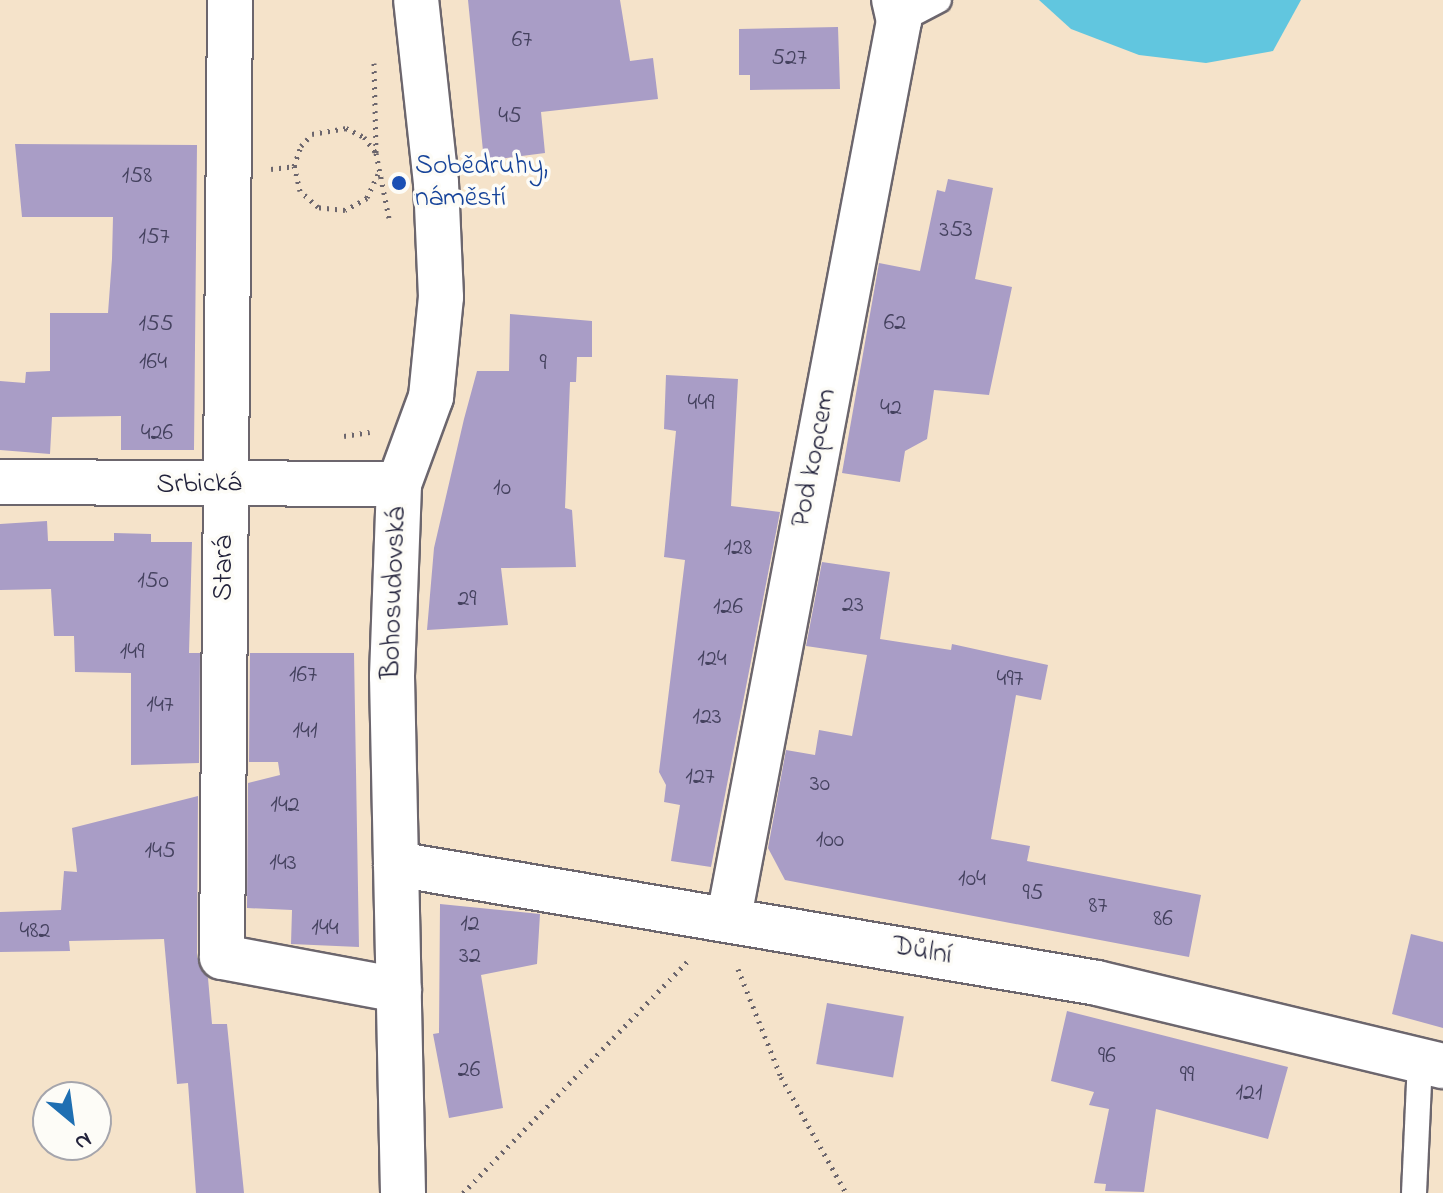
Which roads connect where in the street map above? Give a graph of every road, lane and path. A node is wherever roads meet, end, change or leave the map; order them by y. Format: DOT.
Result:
graph roads {
  1 [pos="230,0"];
  2 [pos="416,0"];
  3 [pos="939,0"];
  4 [pos="896,11"];
  5 [pos="374,50"];
  6 [pos="376,153"];
  7 [pos="378,174"];
  8 [pos="391,224"];
  9 [pos="374,431"];
  10 [pos="330,437"];
  11 [pos="0,482"];
  12 [pos="226,484"];
  13 [pos="399,484"];
  14 [pos="396,864"];
  15 [pos="729,917"];
  16 [pos="399,990"];
  17 [pos="1431,1063"];
  18 [pos="403,1193"];
  19 [pos="463,1193"];
  20 [pos="846,1193"];
  21 [pos="1414,1193"];
  1 -- 12 [label="street, Stará"];
  2 -- 13 [label="street, Bohosudovská"];
  3 -- 4 [label="lane"];
  4 -- 15 [label="street, Pod kopcem"];
  5 -- 6 [label="path"];
  6 -- 7 [label="path"];
  6 -- 7 [label="path"];
  7 -- 8 [label="path"];
  9 -- 10 [label="path"];
  11 -- 12 [label="street, Srbická"];
  12 -- 13 [label="street, Srbická"];
  12 -- 16 [label="street, Stará"];
  13 -- 14 [label="street, Bohosudovská"];
  14 -- 15 [label="street, Důlní"];
  14 -- 16 [label="street, Bohosudovská"];
  15 -- 17 [label="street, Důlní"];
  15 -- 19 [label="path"];
  15 -- 20 [label="path"];
  16 -- 18 [label="street, Bohosudovská"];
  17 -- 21 [label="lane"];
}
